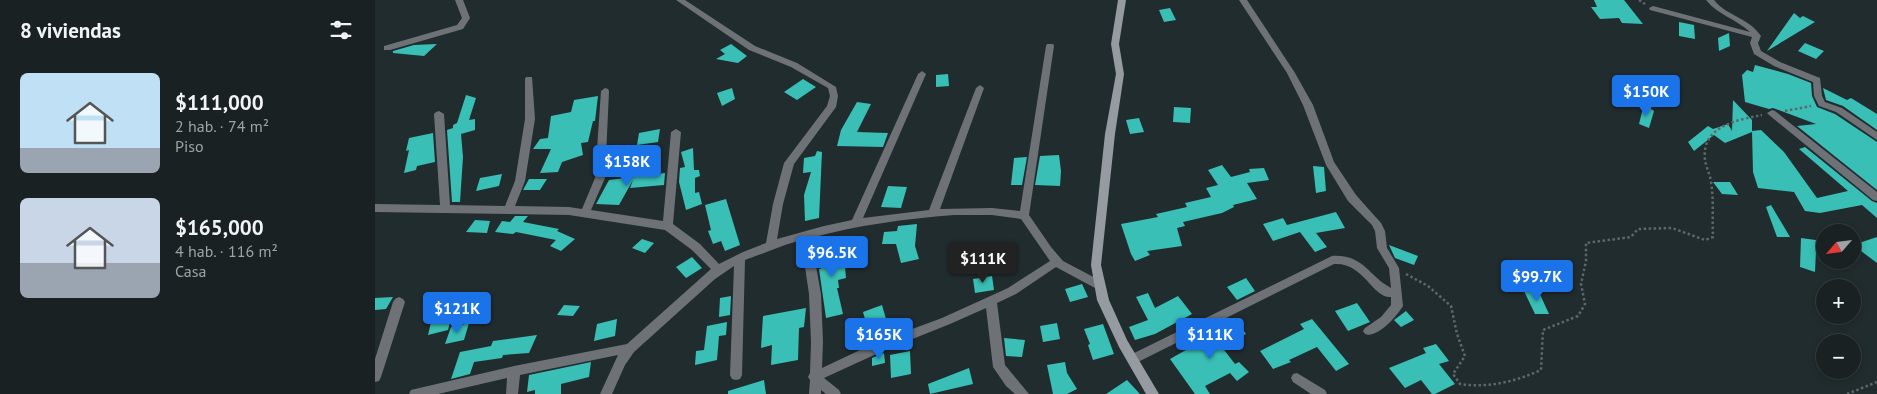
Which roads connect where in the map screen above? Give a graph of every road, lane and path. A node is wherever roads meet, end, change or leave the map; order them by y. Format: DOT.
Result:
graph roads {
  1 [pos="459,0"];
  2 [pos="680,0"];
  3 [pos="1122,0"];
  4 [pos="1243,0"];
  5 [pos="1710,0"];
  6 [pos="1653,8"];
  7 [pos="1757,36"];
  8 [pos="1050,46"];
  9 [pos="387,48"];
  10 [pos="922,74"];
  11 [pos="529,79"];
  12 [pos="980,88"];
  13 [pos="605,91"];
  14 [pos="1822,104"];
  15 [pos="1772,113"];
  16 [pos="439,114"];
  17 [pos="676,132"];
  18 [pos="1877,137"];
  19 [pos="1877,197"];
  20 [pos="375,208"];
  21 [pos="445,208"];
  22 [pos="507,210"];
  23 [pos="934,211"];
  24 [pos="585,213"];
  25 [pos="1024,215"];
  26 [pos="856,224"];
  27 [pos="668,226"];
  28 [pos="805,236"];
  29 [pos="771,245"];
  30 [pos="740,259"];
  31 [pos="1057,262"];
  32 [pos="1394,268"];
  33 [pos="718,270"];
  34 [pos="1099,284"];
  35 [pos="1397,292"];
  36 [pos="991,301"];
  37 [pos="399,302"];
  38 [pos="1369,331"];
  39 [pos="630,348"];
  40 [pos="1134,359"];
  41 [pos="514,371"];
  42 [pos="736,375"];
  43 [pos="375,377"];
  44 [pos="814,377"];
  45 [pos="1297,378"];
  46 [pos="1877,382"];
  47 [pos="415,394"];
  48 [pos="512,394"];
  49 [pos="605,394"];
  50 [pos="815,394"];
  51 [pos="835,394"];
  52 [pos="1023,394"];
  53 [pos="1153,394"];
  54 [pos="1321,394"];
  55 [pos="1847,394"];
  1 -- 9 [label="street"];
  2 -- 29 [label="street"];
  3 -- 34 [label="street"];
  4 -- 32 [label="street"];
  5 -- 7 [label="street"];
  6 -- 7 [label="street"];
  7 -- 14 [label="street"];
  8 -- 25 [label="street"];
  10 -- 26 [label="street"];
  11 -- 22 [label="street"];
  12 -- 23 [label="street"];
  13 -- 24 [label="street"];
  14 -- 15 [label="path"];
  14 -- 18 [label="street"];
  15 -- 19 [label="street"];
  15 -- 32 [label="path"];
  16 -- 21 [label="street"];
  17 -- 27 [label="street"];
  20 -- 21 [label="street"];
  21 -- 22 [label="street"];
  22 -- 24 [label="street"];
  23 -- 25 [label="street"];
  23 -- 26 [label="street"];
  24 -- 27 [label="street"];
  25 -- 31 [label="street"];
  26 -- 28 [label="street"];
  27 -- 33 [label="street"];
  28 -- 29 [label="street"];
  28 -- 44 [label="street"];
  29 -- 30 [label="street"];
  30 -- 33 [label="street"];
  30 -- 42 [label="street"];
  31 -- 34 [label="street"];
  31 -- 36 [label="street"];
  32 -- 35 [label="street"];
  33 -- 39 [label="street"];
  34 -- 40 [label="street"];
  35 -- 38 [label="street"];
  35 -- 40 [label="street"];
  36 -- 44 [label="street"];
  36 -- 52 [label="street"];
  37 -- 43 [label="street"];
  39 -- 41 [label="street"];
  39 -- 49 [label="street"];
  40 -- 53 [label="street"];
  41 -- 47 [label="street"];
  41 -- 48 [label="street"];
  44 -- 50 [label="street"];
  44 -- 51 [label="street"];
  45 -- 54 [label="street"];
  46 -- 55 [label="path"];
}
